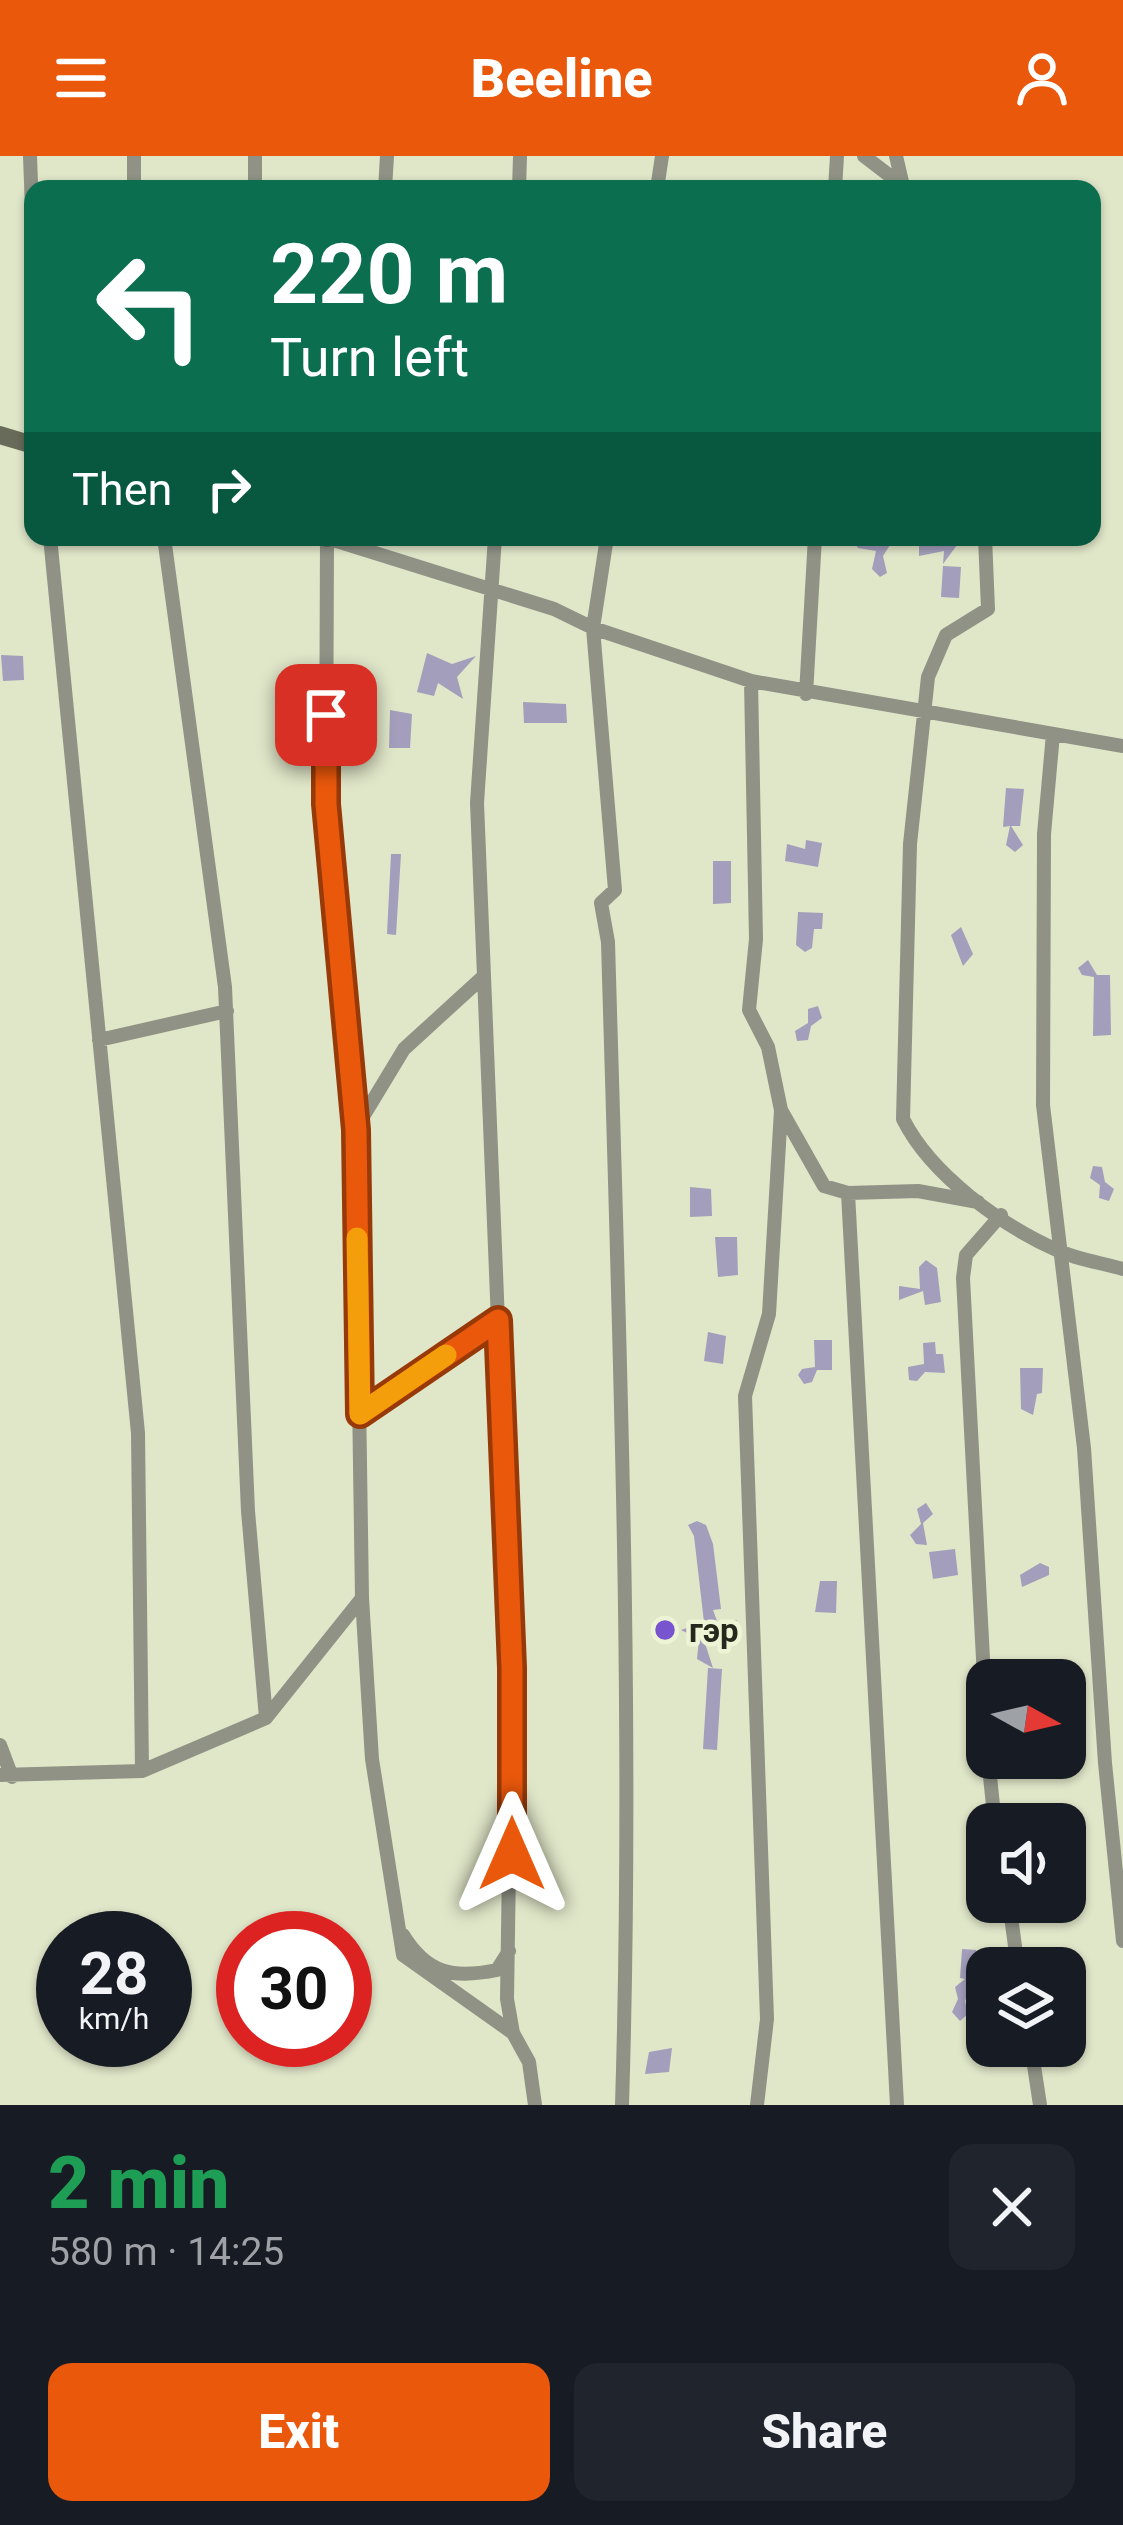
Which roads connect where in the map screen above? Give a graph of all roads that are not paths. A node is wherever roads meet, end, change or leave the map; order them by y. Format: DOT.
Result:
graph roads {
  1 [pos="864,156"];
  2 [pos="896,180"];
  3 [pos="51,546"];
  4 [pos="165,546"];
  5 [pos="326,546"];
  6 [pos="374,546"];
  7 [pos="494,546"];
  8 [pos="606,546"];
  9 [pos="814,546"];
  10 [pos="985,546"];
  11 [pos="488,589"];
  12 [pos="592,628"];
  13 [pos="752,681"];
  14 [pos="806,694"];
  15 [pos="923,711"];
  16 [pos="1053,734"];
  17 [pos="1123,746"];
  18 [pos="484,976"];
  19 [pos="227,1011"];
  20 [pos="99,1040"];
  21 [pos="781,1110"];
  22 [pos="356,1130"];
  23 [pos="848,1193"];
  24 [pos="980,1202"];
  25 [pos="1001,1214"];
  26 [pos="1060,1252"];
  27 [pos="1123,1269"];
  28 [pos="498,1320"];
  29 [pos="360,1414"];
  30 [pos="362,1598"];
  31 [pos="983,1659"];
  32 [pos="266,1718"];
  33 [pos="0,1745"];
  34 [pos="142,1771"];
  35 [pos="6,1776"];
  36 [pos="397,1924"];
  37 [pos="1123,1941"];
  38 [pos="512,1947"];
  39 [pos="513,2033"];
  40 [pos="1034,2067"];
  41 [pos="535,2105"];
  42 [pos="622,2105"];
  43 [pos="757,2105"];
  44 [pos="897,2105"];
  45 [pos="1040,2105"];
  1 -- 2 [label="street"];
  3 -- 20 [label="street"];
  4 -- 19 [label="street"];
  5 -- 22 [label="street"];
  6 -- 11 [label="street"];
  7 -- 11 [label="street"];
  8 -- 12 [label="street"];
  9 -- 14 [label="street"];
  10 -- 15 [label="street"];
  11 -- 12 [label="street"];
  11 -- 18 [label="street"];
  12 -- 13 [label="street"];
  12 -- 42 [label="street"];
  13 -- 14 [label="street"];
  13 -- 21 [label="street"];
  14 -- 15 [label="street"];
  15 -- 16 [label="street"];
  15 -- 24 [label="street"];
  16 -- 17 [label="street"];
  16 -- 26 [label="street"];
  18 -- 22 [label="street"];
  18 -- 28 [label="street"];
  19 -- 20 [label="street"];
  19 -- 32 [label="street"];
  20 -- 34 [label="street"];
  21 -- 23 [label="street"];
  21 -- 43 [label="street"];
  22 -- 29 [label="street"];
  23 -- 24 [label="street"];
  23 -- 44 [label="street"];
  24 -- 25 [label="street"];
  25 -- 26 [label="street"];
  25 -- 31 [label="street"];
  26 -- 27 [label="street"];
  26 -- 37 [label="street"];
  28 -- 29 [label="street"];
  28 -- 38 [label="street"];
  29 -- 30 [label="street"];
  30 -- 32 [label="street"];
  30 -- 36 [label="street"];
  32 -- 34 [label="street"];
  33 -- 35 [label="street"];
  34 -- 35 [label="street"];
  36 -- 38 [label="street"];
  36 -- 39 [label="street"];
  38 -- 39 [label="street"];
  39 -- 41 [label="street"];
  40 -- 45 [label="street"];
}
